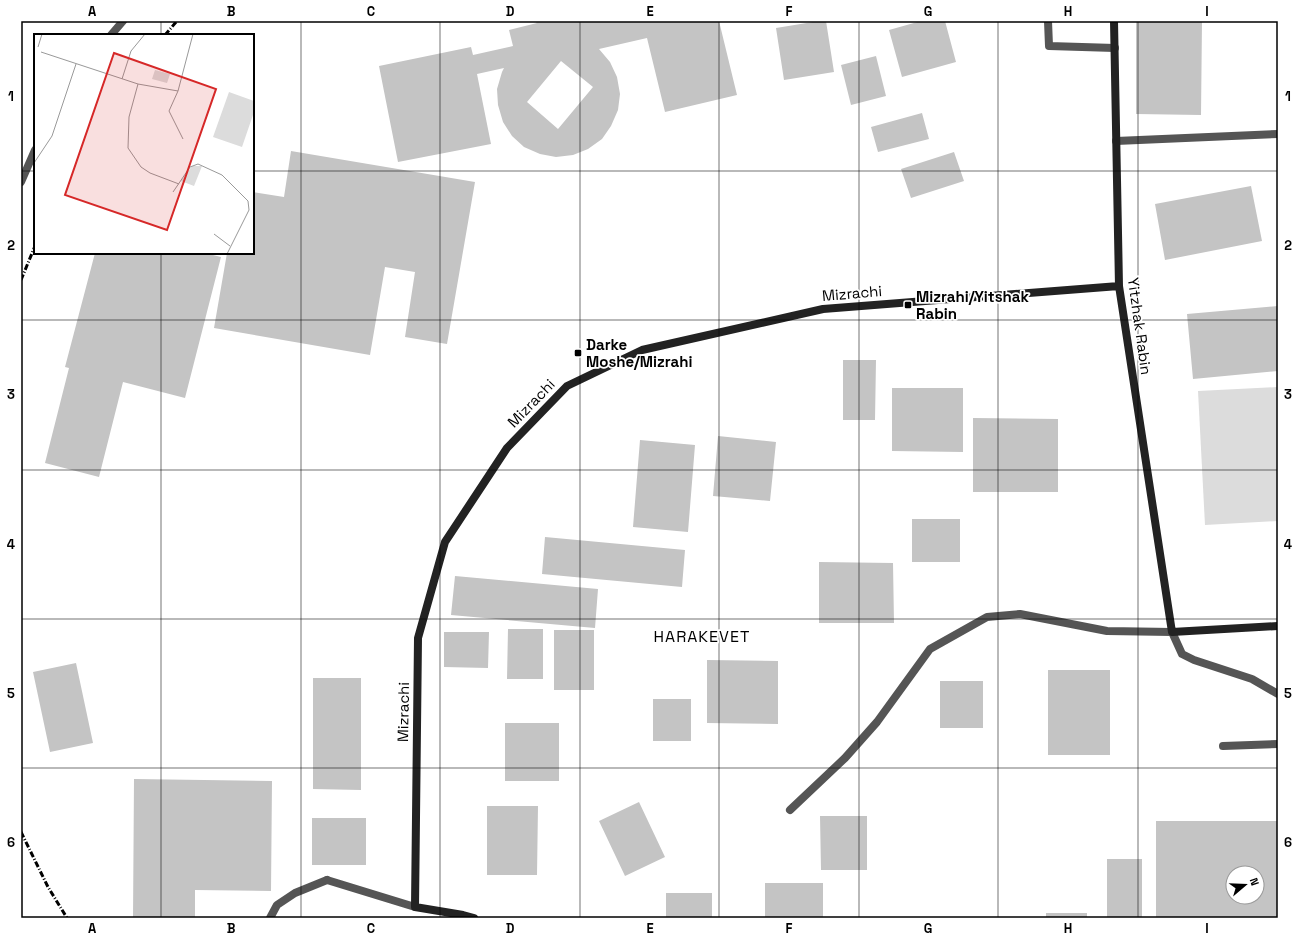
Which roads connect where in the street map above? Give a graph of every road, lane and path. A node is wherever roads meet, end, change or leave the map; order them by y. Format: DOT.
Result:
graph roads {
  1 [pos="123,21"];
  2 [pos="1048,21"];
  3 [pos="1114,21"];
  4 [pos="112,34"];
  5 [pos="1114,48"];
  6 [pos="1278,134"];
  7 [pos="1116,141"];
  8 [pos="34,152"];
  9 [pos="21,182"];
  10 [pos="1119,286"];
  11 [pos="1278,626"];
  12 [pos="1172,632"];
  13 [pos="1278,694"];
  14 [pos="1278,744"];
  15 [pos="1223,746"];
  16 [pos="790,810"];
  17 [pos="415,907"];
  18 [pos="270,918"];
  19 [pos="474,918"];
  1 -- 4 [label="street"];
  2 -- 5 [label="street"];
  3 -- 5 [label="street, Yitzhak Rabin"];
  5 -- 7 [label="street, Yitzhak Rabin"];
  6 -- 7 [label="street"];
  7 -- 10 [label="street, Yitzhak Rabin"];
  8 -- 9 [label="street"];
  10 -- 12 [label="street, Yitzhak Rabin"];
  10 -- 17 [label="street, Mizrachi"];
  11 -- 12 [label="street"];
  12 -- 13 [label="street"];
  12 -- 16 [label="street"];
  14 -- 15 [label="street"];
  17 -- 18 [label="street"];
  17 -- 19 [label="street"];
}
